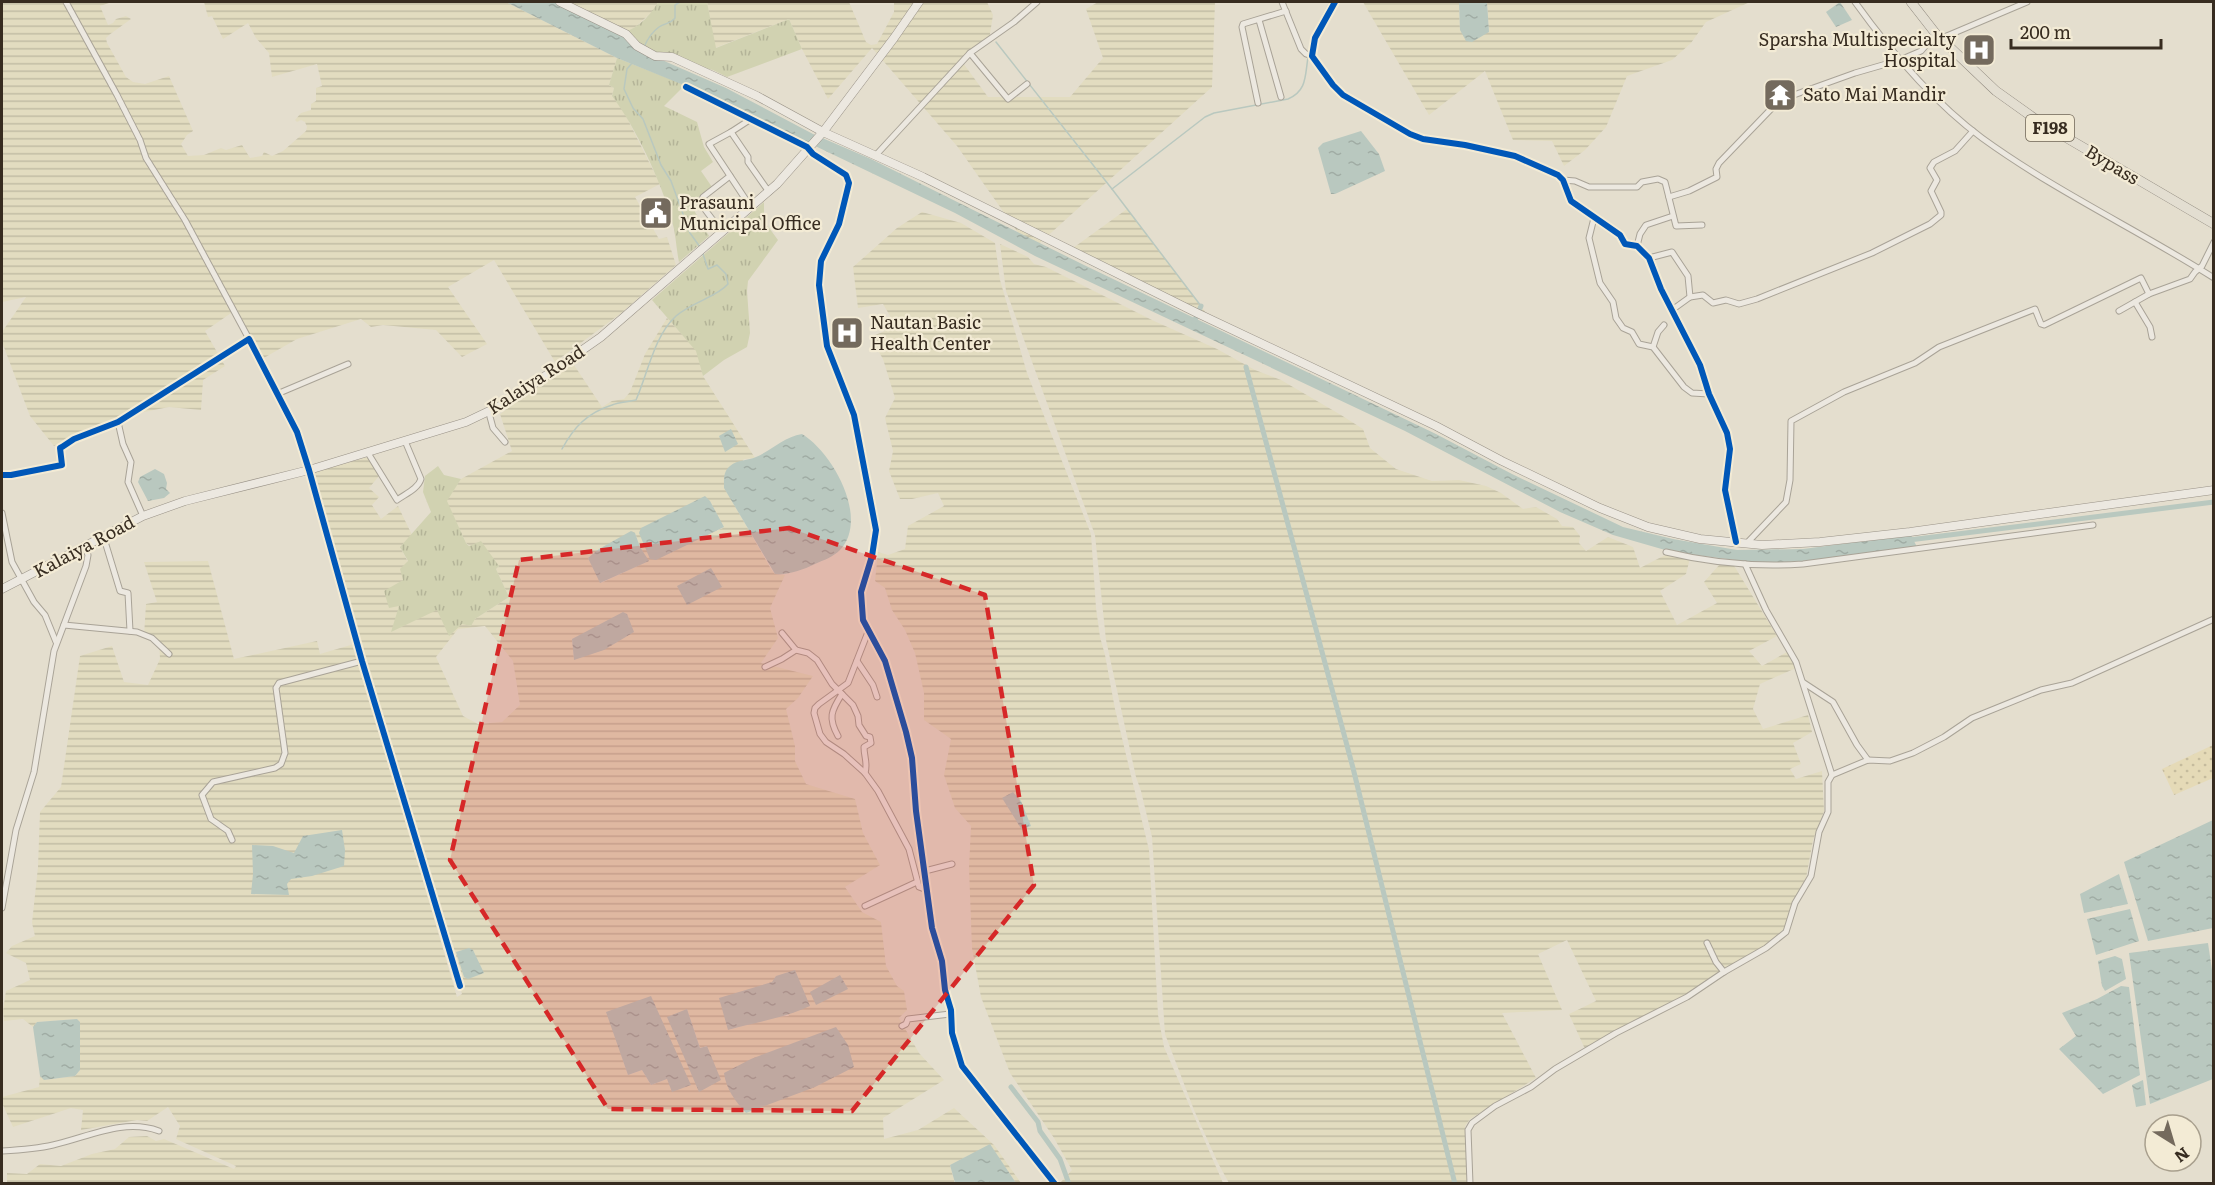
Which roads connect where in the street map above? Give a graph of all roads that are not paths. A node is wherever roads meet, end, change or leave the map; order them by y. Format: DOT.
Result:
graph roads {
  1 [pos="66,2"];
  2 [pos="560,2"];
  3 [pos="919,2"];
  4 [pos="1037,2"];
  5 [pos="1282,2"];
  6 [pos="1335,2"];
  7 [pos="1855,2"];
  8 [pos="1911,2"];
  9 [pos="2027,2"];
  10 [pos="1286,11"];
  11 [pos="1259,20"];
  12 [pos="1939,36"];
  13 [pos="970,53"];
  14 [pos="1309,55"];
  15 [pos="1900,60"];
  16 [pos="1027,84"];
  17 [pos="686,87"];
  18 [pos="1281,97"];
  19 [pos="1258,102"];
  20 [pos="751,119"];
  21 [pos="1973,131"];
  22 [pos="731,132"];
  23 [pos="820,133"];
  24 [pos="807,147"];
  25 [pos="876,155"];
  26 [pos="730,176"];
  27 [pos="1563,180"];
  28 [pos="769,192"];
  29 [pos="1669,197"];
  30 [pos="753,206"];
  31 [pos="1673,216"];
  32 [pos="1594,218"];
  33 [pos="2214,224"];
  34 [pos="1702,225"];
  35 [pos="722,232"];
  36 [pos="2214,242"];
  37 [pos="1638,246"];
  38 [pos="1649,258"];
  39 [pos="2198,268"];
  40 [pos="2214,278"];
  41 [pos="2149,294"];
  42 [pos="1690,297"];
  43 [pos="2135,302"];
  44 [pos="1672,310"];
  45 [pos="2119,311"];
  46 [pos="1664,325"];
  47 [pos="2152,337"];
  48 [pos="249,339"];
  49 [pos="1653,347"];
  50 [pos="348,364"];
  51 [pos="277,394"];
  52 [pos="1709,394"];
  53 [pos="489,413"];
  54 [pos="118,422"];
  55 [pos="405,441"];
  56 [pos="505,442"];
  57 [pos="368,453"];
  58 [pos="309,470"];
  59 [pos="2,475"];
  60 [pos="2214,490"];
  61 [pos="2,513"];
  62 [pos="143,516"];
  63 [pos="2093,525"];
  64 [pos="103,535"];
  65 [pos="4,542"];
  66 [pos="1736,542"];
  67 [pos="1747,543"];
  68 [pos="84,545"];
  69 [pos="1666,552"];
  70 [pos="1744,564"];
  71 [pos="22,579"];
  72 [pos="2,590"];
  73 [pos="2214,619"];
  74 [pos="64,625"];
  75 [pos="130,632"];
  76 [pos="868,632"];
  77 [pos="782,633"];
  78 [pos="56,642"];
  79 [pos="796,650"];
  80 [pos="168,654"];
  81 [pos="362,661"];
  82 [pos="857,661"];
  83 [pos="765,667"];
  84 [pos="1804,683"];
  85 [pos="841,692"];
  86 [pos="877,696"];
  87 [pos="838,736"];
  88 [pos="1868,760"];
  89 [pos="865,773"];
  90 [pos="1832,775"];
  91 [pos="232,840"];
  92 [pos="952,864"];
  93 [pos="925,870"];
  94 [pos="917,882"];
  95 [pos="927,890"];
  96 [pos="866,906"];
  97 [pos="2,908"];
  98 [pos="1707,943"];
  99 [pos="1724,972"];
  100 [pos="459,986"];
  101 [pos="950,1014"];
  102 [pos="902,1026"];
  103 [pos="159,1131"];
  104 [pos="2,1151"];
  105 [pos="1055,1184"];
  106 [pos="1470,1184"];
  1 -- 48 [label="street"];
  2 -- 23 [label="main road"];
  3 -- 23 [label="main road, Kalaiya Road"];
  4 -- 13 [label="street"];
  5 -- 10 [label="street"];
  6 -- 14 [label="street"];
  7 -- 15 [label="street"];
  8 -- 12 [label="main road, Bypass / F198"];
  9 -- 12 [label="street"];
  10 -- 11 [label="street"];
  10 -- 14 [label="street"];
  11 -- 18 [label="street"];
  11 -- 19 [label="street"];
  12 -- 15 [label="street"];
  12 -- 33 [label="main road, Bypass / F198"];
  13 -- 16 [label="street"];
  13 -- 25 [label="street"];
  14 -- 27 [label="street"];
  15 -- 21 [label="street"];
  15 -- 29 [label="street"];
  17 -- 20 [label="street"];
  20 -- 22 [label="street"];
  20 -- 24 [label="street"];
  21 -- 39 [label="street"];
  21 -- 42 [label="street"];
  22 -- 26 [label="street"];
  22 -- 28 [label="street"];
  23 -- 24 [label="main road, Kalaiya Road"];
  23 -- 25 [label="main road"];
  24 -- 28 [label="main road, Kalaiya Road"];
  24 -- 76 [label="street"];
  25 -- 66 [label="main road"];
  26 -- 30 [label="street"];
  26 -- 35 [label="street"];
  27 -- 29 [label="street"];
  27 -- 32 [label="street"];
  28 -- 30 [label="main road, Kalaiya Road"];
  29 -- 31 [label="street"];
  30 -- 35 [label="main road, Kalaiya Road"];
  31 -- 34 [label="street"];
  31 -- 37 [label="street"];
  32 -- 37 [label="street"];
  32 -- 49 [label="street"];
  35 -- 53 [label="main road, Kalaiya Road"];
  36 -- 39 [label="street"];
  37 -- 38 [label="street"];
  38 -- 42 [label="street"];
  38 -- 44 [label="street"];
  39 -- 40 [label="street"];
  39 -- 41 [label="street"];
  41 -- 43 [label="street"];
  41 -- 67 [label="street"];
  42 -- 44 [label="street"];
  43 -- 45 [label="street"];
  43 -- 47 [label="street"];
  44 -- 52 [label="street"];
  46 -- 49 [label="street"];
  48 -- 51 [label="street"];
  48 -- 54 [label="street"];
  49 -- 52 [label="street"];
  50 -- 51 [label="street"];
  51 -- 58 [label="street"];
  52 -- 66 [label="street"];
  53 -- 55 [label="main road, Kalaiya Road"];
  53 -- 56 [label="street"];
  54 -- 59 [label="street"];
  54 -- 62 [label="street"];
  55 -- 57 [label="main road, Kalaiya Road"];
  55 -- 57 [label="street"];
  57 -- 58 [label="main road, Kalaiya Road"];
  58 -- 62 [label="main road, Kalaiya Road"];
  58 -- 81 [label="street"];
  60 -- 67 [label="main road"];
  61 -- 65 [label="street"];
  62 -- 64 [label="main road, Kalaiya Road"];
  63 -- 70 [label="street"];
  64 -- 68 [label="main road, Kalaiya Road"];
  64 -- 75 [label="street"];
  65 -- 71 [label="street"];
  66 -- 67 [label="main road"];
  68 -- 71 [label="main road, Kalaiya Road"];
  68 -- 74 [label="street"];
  69 -- 70 [label="street"];
  70 -- 84 [label="street"];
  71 -- 72 [label="main road, Kalaiya Road"];
  71 -- 78 [label="street"];
  73 -- 88 [label="street"];
  74 -- 75 [label="street"];
  74 -- 78 [label="street"];
  75 -- 80 [label="street"];
  76 -- 82 [label="street"];
  76 -- 93 [label="street"];
  77 -- 79 [label="street"];
  78 -- 97 [label="street"];
  79 -- 83 [label="street"];
  79 -- 85 [label="street"];
  81 -- 91 [label="street"];
  81 -- 100 [label="street"];
  82 -- 85 [label="street"];
  82 -- 86 [label="street"];
  84 -- 88 [label="street"];
  84 -- 90 [label="street"];
  85 -- 87 [label="street"];
  85 -- 89 [label="street"];
  85 -- 89 [label="street"];
  88 -- 90 [label="street"];
  89 -- 94 [label="street"];
  90 -- 99 [label="street"];
  92 -- 93 [label="street"];
  93 -- 95 [label="street"];
  94 -- 95 [label="street"];
  94 -- 96 [label="street"];
  95 -- 101 [label="street"];
  98 -- 99 [label="street"];
  99 -- 106 [label="street"];
  101 -- 102 [label="street"];
  101 -- 105 [label="street"];
  103 -- 104 [label="street"];
}
